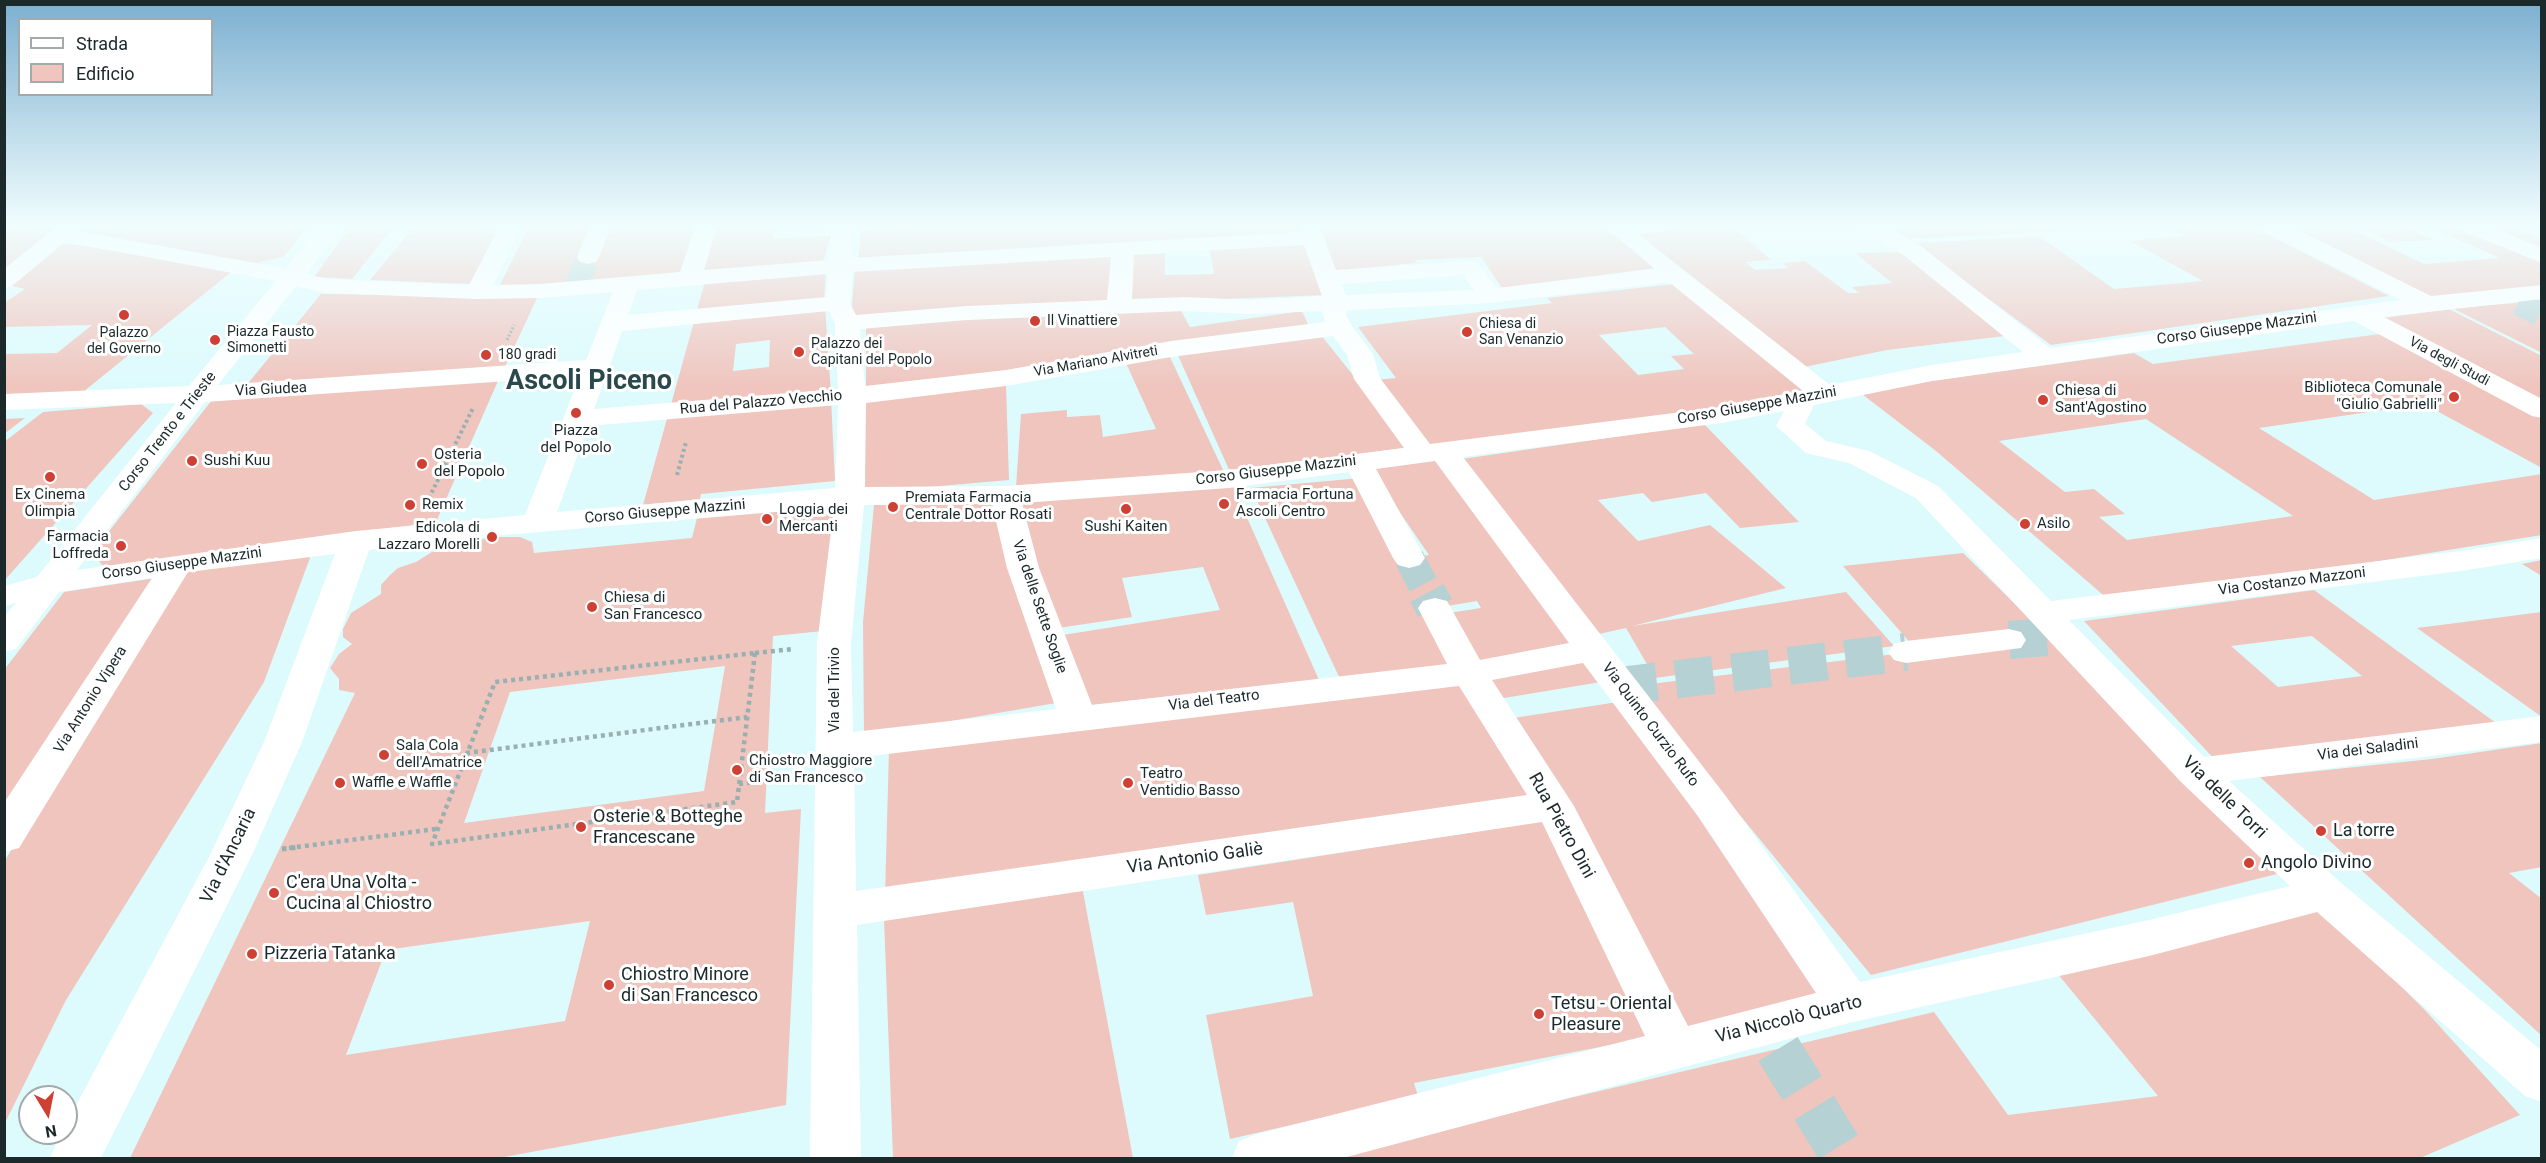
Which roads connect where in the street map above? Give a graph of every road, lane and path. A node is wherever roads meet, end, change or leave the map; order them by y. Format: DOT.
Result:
graph roads {
  1 [pos="291,278"];
  2 [pos="292,278"];
  3 [pos="484,278"];
  4 [pos="683,278"];
  5 [pos="841,278"];
  6 [pos="1121,278"];
  7 [pos="1327,278"];
  8 [pos="1477,278"];
  9 [pos="1639,278"];
  10 [pos="1680,278"];
  11 [pos="1947,278"];
  12 [pos="2376,278"];
  13 [pos="628,283"];
  14 [pos="536,291"];
  15 [pos="477,292"];
  16 [pos="2541,292"];
  17 [pos="1491,296"];
  18 [pos="2427,304"];
  19 [pos="1119,307"];
  20 [pos="843,313"];
  21 [pos="2357,313"];
  22 [pos="1338,315"];
  23 [pos="613,324"];
  24 [pos="2044,356"];
  25 [pos="596,367"];
  26 [pos="496,375"];
  27 [pos="197,394"];
  28 [pos="1824,394"];
  29 [pos="852,396"];
  30 [pos="1796,399"];
  31 [pos="4,402"];
  32 [pos="682,410"];
  33 [pos="2541,410"];
  34 [pos="577,419"];
  35 [pos="1433,452"];
  36 [pos="1358,462"];
  37 [pos="1005,495"];
  38 [pos="850,496"];
  39 [pos="668,512"];
  40 [pos="537,523"];
  41 [pos="412,534"];
  42 [pos="356,541"];
  43 [pos="2541,548"];
  44 [pos="1409,558"];
  45 [pos="177,564"];
  46 [pos="49,584"];
  47 [pos="4,596"];
  48 [pos="1435,608"];
  49 [pos="2051,627"];
  50 [pos="2009,640"];
  51 [pos="4,641"];
  52 [pos="1593,650"];
  53 [pos="1906,652"];
  54 [pos="1469,673"];
  55 [pos="747,717"];
  56 [pos="1078,718"];
  57 [pos="2541,729"];
  58 [pos="834,747"];
  59 [pos="466,753"];
  60 [pos="2195,772"];
  61 [pos="1554,806"];
  62 [pos="436,829"];
  63 [pos="4,837"];
  64 [pos="231,855"];
  65 [pos="2325,894"];
  66 [pos="836,912"];
  67 [pos="1849,1004"];
  68 [pos="1676,1050"];
  69 [pos="2541,1081"];
  70 [pos="1316,1152"];
  71 [pos="75,1158"];
  72 [pos="835,1158"];
  73 [pos="1257,1158"];
  1 -- 27 [label="street, Corso Trento e Trieste"];
  2 -- 15 [label="street"];
  3 -- 15 [label="street"];
  4 -- 13 [label="street"];
  5 -- 20 [label="street, Via del Trivio"];
  6 -- 19 [label="street"];
  7 -- 22 [label="street, Via Quinto Curzio Rufo"];
  8 -- 17 [label="street"];
  9 -- 17 [label="street"];
  10 -- 28 [label="street"];
  11 -- 24 [label="street"];
  12 -- 18 [label="street"];
  13 -- 14 [label="street"];
  13 -- 23 [label="street"];
  14 -- 15 [label="street"];
  14 -- 26 [label="path"];
  16 -- 18 [label="street, Corso Giuseppe Mazzini"];
  17 -- 22 [label="street"];
  18 -- 21 [label="street, Corso Giuseppe Mazzini"];
  19 -- 20 [label="street"];
  19 -- 22 [label="street"];
  20 -- 23 [label="street"];
  20 -- 29 [label="street, Via del Trivio"];
  21 -- 24 [label="street, Corso Giuseppe Mazzini"];
  21 -- 33 [label="street, Via degli Studi"];
  22 -- 29 [label="street, Via Mariano Alvitreti"];
  22 -- 35 [label="street, Via Quinto Curzio Rufo"];
  23 -- 25 [label="street"];
  24 -- 28 [label="street, Corso Giuseppe Mazzini"];
  25 -- 26 [label="street"];
  25 -- 34 [label="street"];
  26 -- 27 [label="street, Via Giudea"];
  26 -- 41 [label="path"];
  27 -- 31 [label="street, Via Giudea"];
  27 -- 46 [label="street, Corso Trento e Trieste"];
  28 -- 30 [label="street, Corso Giuseppe Mazzini"];
  29 -- 32 [label="street, Rua del Palazzo Vecchio"];
  29 -- 38 [label="street, Via del Trivio"];
  30 -- 35 [label="street, Corso Giuseppe Mazzini"];
  30 -- 49 [label="street, Via delle Torri"];
  32 -- 34 [label="street"];
  32 -- 39 [label="path"];
  34 -- 40 [label="street"];
  35 -- 36 [label="street, Corso Giuseppe Mazzini"];
  35 -- 52 [label="street, Via Quinto Curzio Rufo"];
  36 -- 37 [label="street, Corso Giuseppe Mazzini"];
  36 -- 44 [label="street"];
  37 -- 38 [label="street, Corso Giuseppe Mazzini"];
  37 -- 56 [label="street, Via delle Sette Soglie"];
  38 -- 39 [label="street, Corso Giuseppe Mazzini"];
  38 -- 58 [label="street, Via del Trivio"];
  39 -- 40 [label="street, Corso Giuseppe Mazzini"];
  40 -- 41 [label="street, Corso Giuseppe Mazzini"];
  41 -- 42 [label="street, Corso Giuseppe Mazzini"];
  42 -- 45 [label="street, Corso Giuseppe Mazzini"];
  42 -- 64 [label="street, Via d'Ancaria"];
  43 -- 49 [label="street, Via Costanzo Mazzoni"];
  45 -- 46 [label="street, Corso Giuseppe Mazzini"];
  45 -- 63 [label="street, Via Antonio Vipera"];
  46 -- 47 [label="street, Corso Giuseppe Mazzini"];
  46 -- 51 [label="street, Corso Trento e Trieste"];
  48 -- 54 [label="street, Rua Pietro Dini"];
  49 -- 60 [label="street, Via delle Torri"];
  50 -- 53 [label="street"];
  52 -- 54 [label="street, Via del Teatro"];
  52 -- 67 [label="street, Via Quinto Curzio Rufo"];
  54 -- 56 [label="street, Via del Teatro"];
  54 -- 61 [label="street, Rua Pietro Dini"];
  55 -- 59 [label="path"];
  55 -- 59 [label="path"];
  55 -- 62 [label="path"];
  56 -- 58 [label="street, Via del Teatro"];
  57 -- 60 [label="street, Via dei Saladini"];
  58 -- 66 [label="street, Via del Trivio"];
  59 -- 62 [label="path"];
  60 -- 65 [label="street, Via delle Torri"];
  61 -- 66 [label="street, Via Antonio Galiè"];
  61 -- 68 [label="street, Rua Pietro Dini"];
  62 -- 64 [label="path"];
  64 -- 71 [label="street, Via d'Ancaria"];
  65 -- 67 [label="street, Via Niccolò Quarto"];
  65 -- 69 [label="street, Via delle Torri"];
  66 -- 72 [label="street, Via del Trivio"];
  67 -- 68 [label="street, Via Niccolò Quarto"];
  68 -- 70 [label="street, Via Niccolò Quarto"];
  70 -- 73 [label="street, Via Niccolò Quarto"];
}
